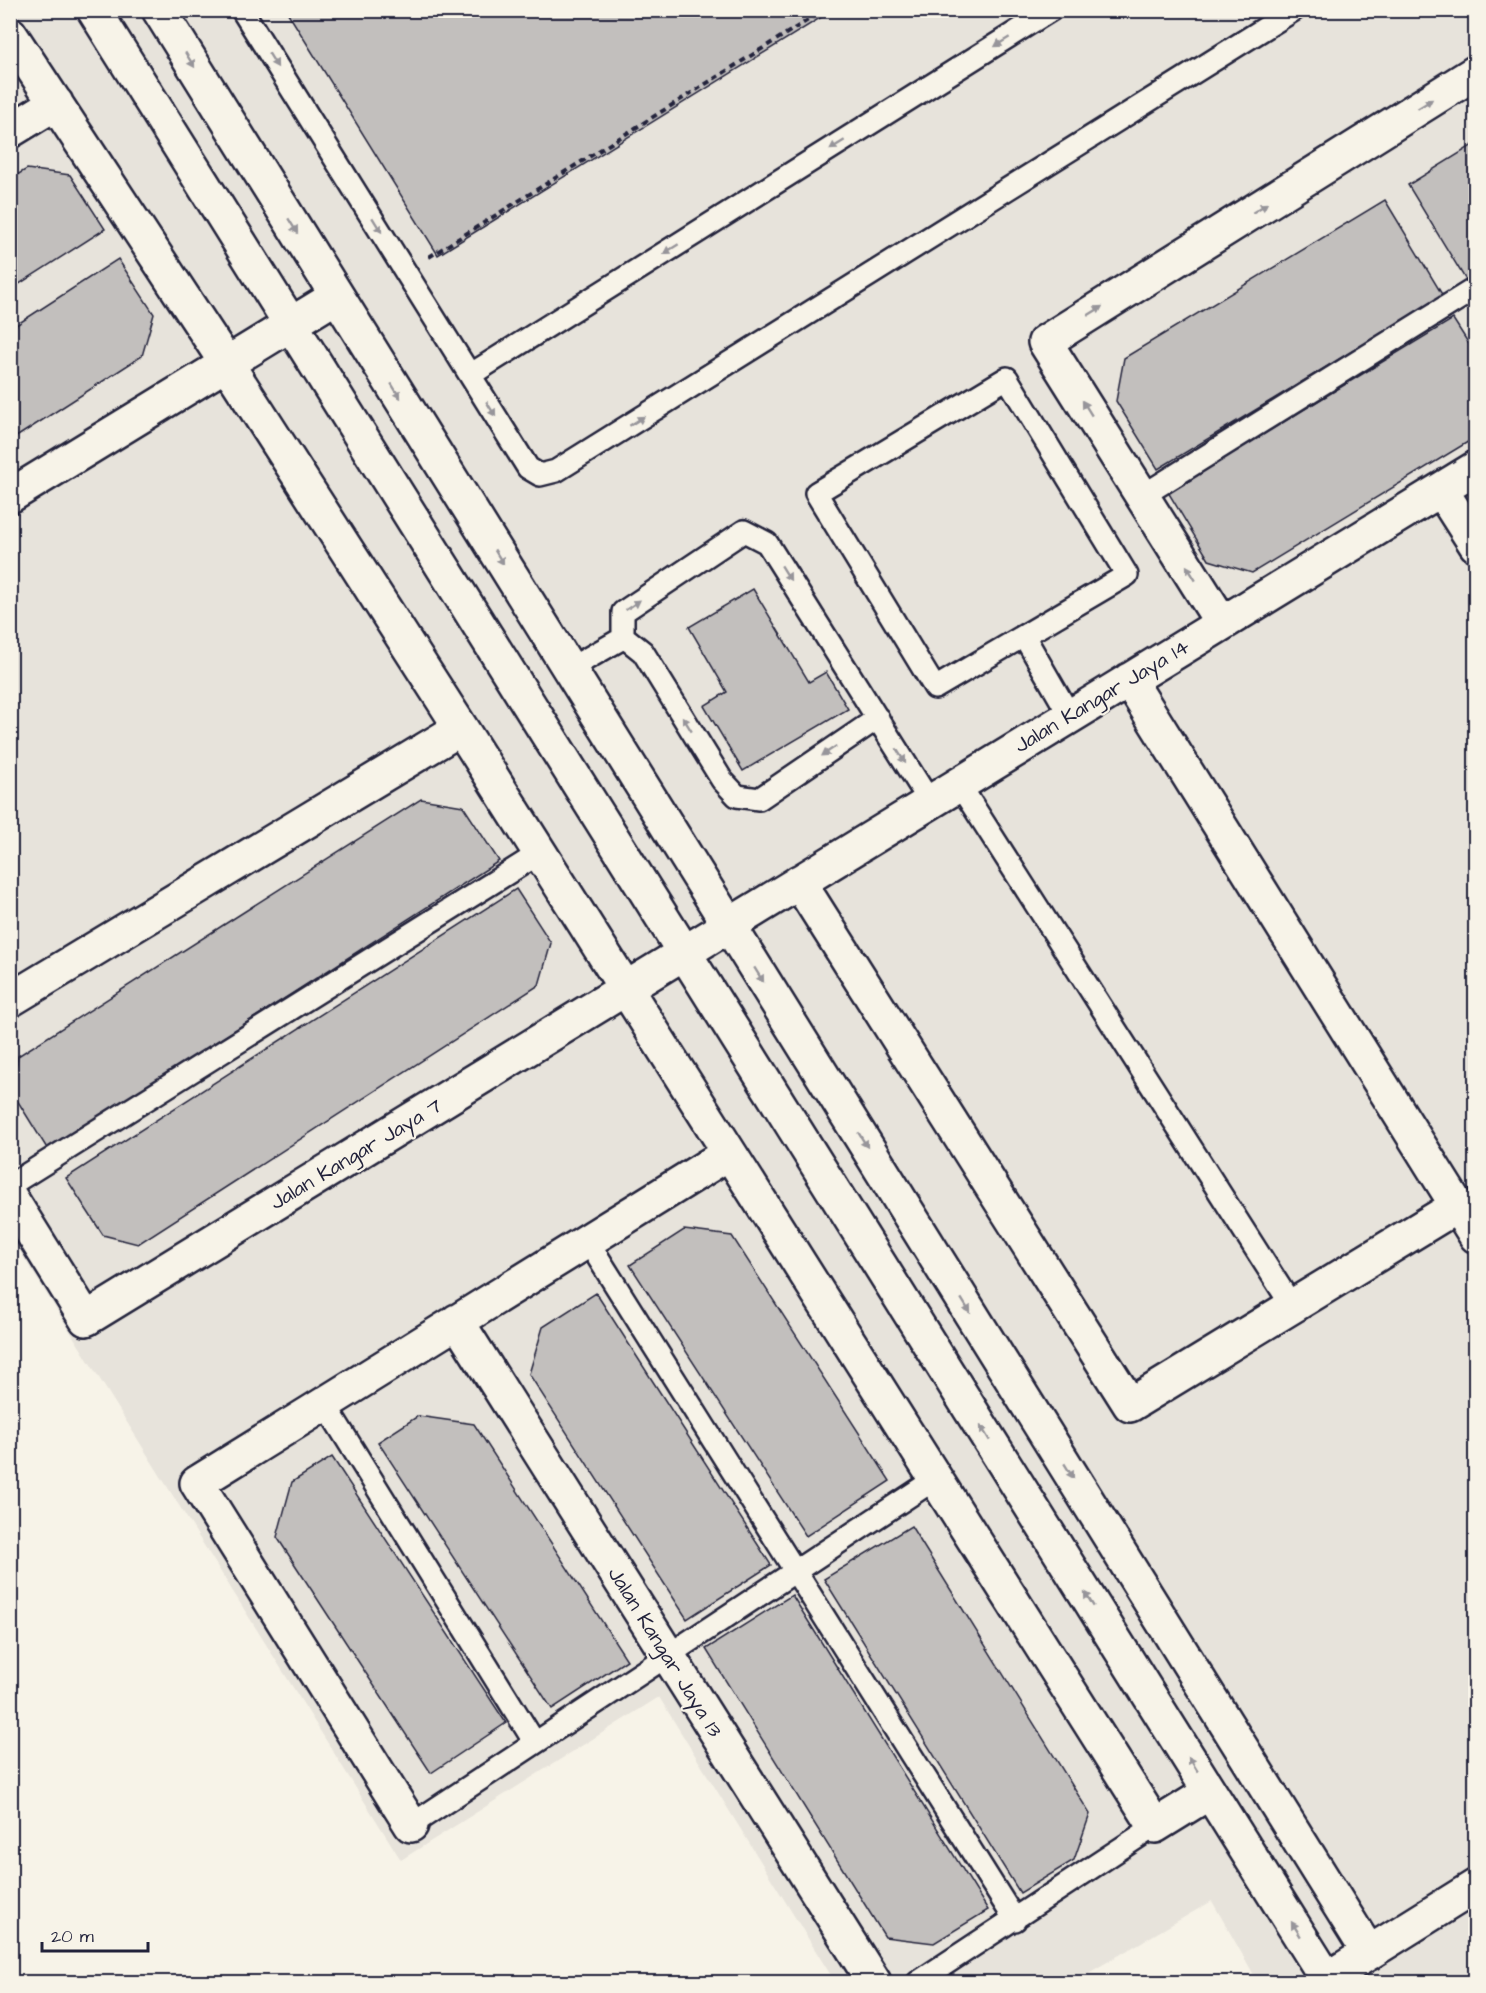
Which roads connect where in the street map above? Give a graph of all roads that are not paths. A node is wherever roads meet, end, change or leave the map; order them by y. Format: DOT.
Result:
graph roads {
  1 [pos="94,10"];
  2 [pos="159,10"];
  3 [pos="242,10"];
  4 [pos="1051,10"];
  5 [pos="1294,10"];
  6 [pos="10,34"];
  7 [pos="1476,72"];
  8 [pos="56,103"];
  9 [pos="10,131"];
  10 [pos="1476,288"];
  11 [pos="337,296"];
  12 [pos="291,325"];
  13 [pos="227,364"];
  14 [pos="470,375"];
  15 [pos="1476,468"];
  16 [pos="1441,490"];
  17 [pos="10,496"];
  18 [pos="1142,496"];
  19 [pos="1476,545"];
  20 [pos="1222,623"];
  21 [pos="623,636"];
  22 [pos="1023,636"];
  23 [pos="569,669"];
  24 [pos="1129,680"];
  25 [pos="1070,716"];
  26 [pos="878,718"];
  27 [pos="461,728"];
  28 [pos="959,784"];
  29 [pos="930,802"];
  30 [pos="540,852"];
  31 [pos="799,882"];
  32 [pos="729,925"];
  33 [pos="684,952"];
  34 [pos="626,988"];
  35 [pos="10,1000"];
  36 [pos="729,1153"];
  37 [pos="10,1185"];
  38 [pos="10,1197"];
  39 [pos="1457,1206"];
  40 [pos="1476,1236"];
  41 [pos="587,1240"];
  42 [pos="1292,1306"];
  43 [pos="457,1321"];
  44 [pos="325,1404"];
  45 [pos="935,1479"];
  46 [pos="795,1571"];
  47 [pos="668,1656"];
  48 [pos="535,1743"];
  49 [pos="1210,1792"];
  50 [pos="411,1825"];
  51 [pos="1155,1826"];
  52 [pos="1476,1886"];
  53 [pos="1015,1920"];
  54 [pos="1369,1953"];
  55 [pos="874,1983"];
  56 [pos="918,1983"];
  1 -- 12 [label="street"];
  2 -- 11 [label="street, one-way"];
  3 -- 14 [label="lane, one-way"];
  4 -- 14 [label="lane, one-way"];
  14 -- 5 [label="lane, one-way"];
  6 -- 8 [label="street"];
  18 -- 7 [label="street, one-way"];
  8 -- 9 [label="street"];
  8 -- 13 [label="street"];
  10 -- 18 [label="lane"];
  11 -- 12 [label="street"];
  11 -- 23 [label="street, one-way"];
  12 -- 13 [label="street"];
  12 -- 33 [label="street"];
  13 -- 17 [label="street"];
  13 -- 27 [label="street"];
  15 -- 16 [label="street, Jalan Kangar Jaya 14"];
  16 -- 19 [label="street"];
  16 -- 20 [label="street, Jalan Kangar Jaya 14"];
  20 -- 18 [label="street, one-way"];
  20 -- 24 [label="street, Jalan Kangar Jaya 14"];
  21 -- 23 [label="lane"];
  26 -- 21 [label="lane, one-way"];
  21 -- 26 [label="lane, one-way"];
  22 -- 22 [label="lane"];
  22 -- 25 [label="lane"];
  23 -- 32 [label="street"];
  24 -- 25 [label="street, Jalan Kangar Jaya 14"];
  24 -- 39 [label="street"];
  25 -- 28 [label="street, Jalan Kangar Jaya 14"];
  26 -- 29 [label="lane, one-way"];
  27 -- 30 [label="street"];
  27 -- 35 [label="street"];
  28 -- 29 [label="street, Jalan Kangar Jaya 14"];
  28 -- 42 [label="lane"];
  29 -- 31 [label="street, Jalan Kangar Jaya 14"];
  30 -- 34 [label="street"];
  30 -- 37 [label="lane"];
  31 -- 32 [label="street, Jalan Kangar Jaya 14"];
  31 -- 42 [label="street"];
  32 -- 33 [label="street, Jalan Kangar Jaya 14"];
  32 -- 54 [label="street, one-way"];
  33 -- 34 [label="street, Jalan Kangar Jaya 7"];
  49 -- 33 [label="street, one-way"];
  34 -- 36 [label="street"];
  34 -- 38 [label="street, Jalan Kangar Jaya 7"];
  36 -- 41 [label="street"];
  36 -- 45 [label="street"];
  39 -- 40 [label="street"];
  39 -- 42 [label="street"];
  41 -- 43 [label="street"];
  41 -- 46 [label="lane"];
  43 -- 44 [label="street"];
  43 -- 47 [label="street, Jalan Kangar Jaya 13"];
  44 -- 48 [label="lane"];
  44 -- 50 [label="street"];
  45 -- 46 [label="lane"];
  45 -- 51 [label="street"];
  46 -- 47 [label="lane"];
  46 -- 53 [label="lane"];
  47 -- 48 [label="lane"];
  47 -- 55 [label="street, Jalan Kangar Jaya 13"];
  48 -- 50 [label="lane"];
  49 -- 51 [label="street"];
  54 -- 49 [label="street, one-way"];
  51 -- 53 [label="lane"];
  52 -- 54 [label="street"];
  53 -- 56 [label="lane"];
}
